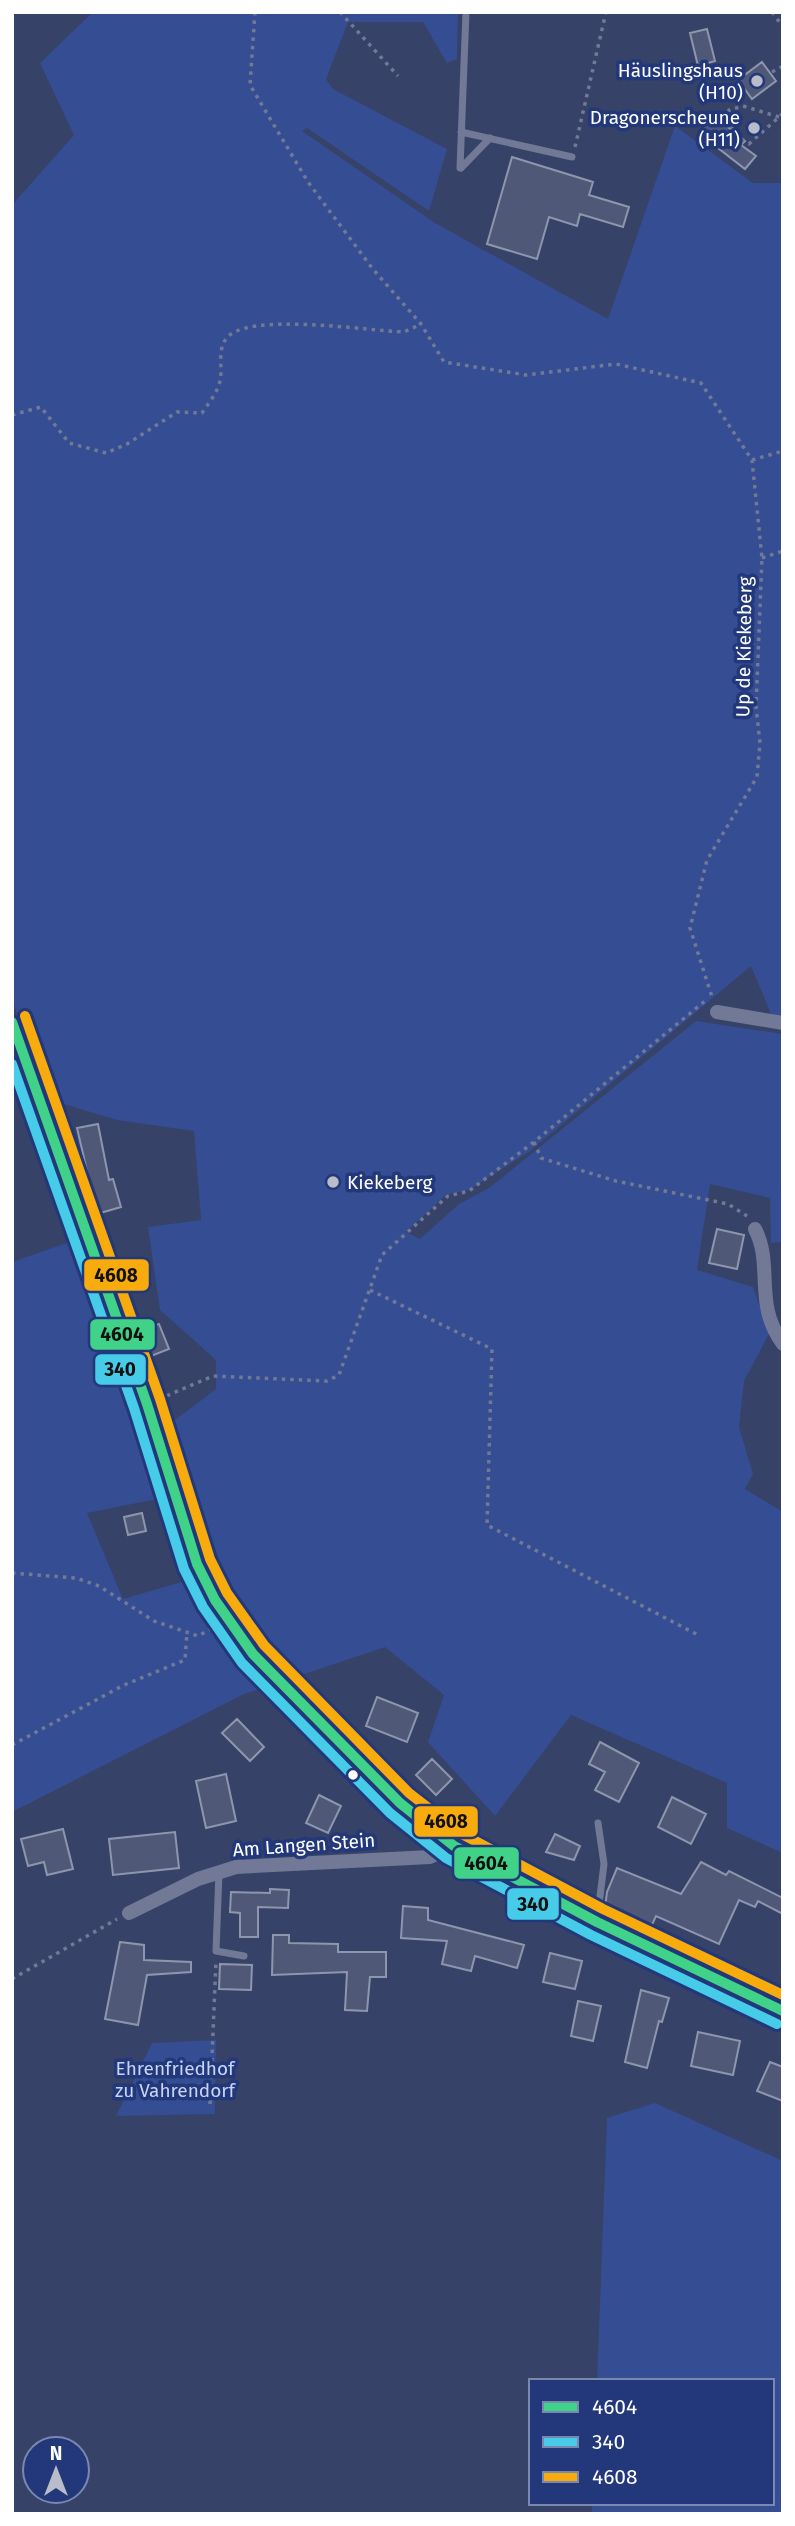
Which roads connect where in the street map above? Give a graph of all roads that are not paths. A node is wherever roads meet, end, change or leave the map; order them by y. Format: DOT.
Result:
graph roads {
  1 [pos="466,12"];
  2 [pos="461,132"];
  3 [pos="490,138"];
  4 [pos="572,157"];
  5 [pos="717,1012"];
  6 [pos="12,1021"];
  7 [pos="783,1023"];
  8 [pos="755,1229"];
  9 [pos="783,1344"];
  10 [pos="598,1823"];
  11 [pos="454,1846"];
  12 [pos="219,1871"];
  13 [pos="129,1913"];
  14 [pos="597,1922"];
  15 [pos="244,1956"];
  16 [pos="783,2011"];
  1 -- 2 [label="lane"];
  2 -- 3 [label="lane"];
  2 -- 3 [label="lane"];
  3 -- 4 [label="lane"];
  5 -- 7 [label="street"];
  6 -- 11 [label="street"];
  8 -- 9 [label="street"];
  10 -- 14 [label="lane"];
  11 -- 12 [label="street, Am Langen Stein"];
  11 -- 14 [label="street"];
  12 -- 13 [label="street, Am Langen Stein"];
  12 -- 15 [label="lane"];
  14 -- 16 [label="street"];
}
